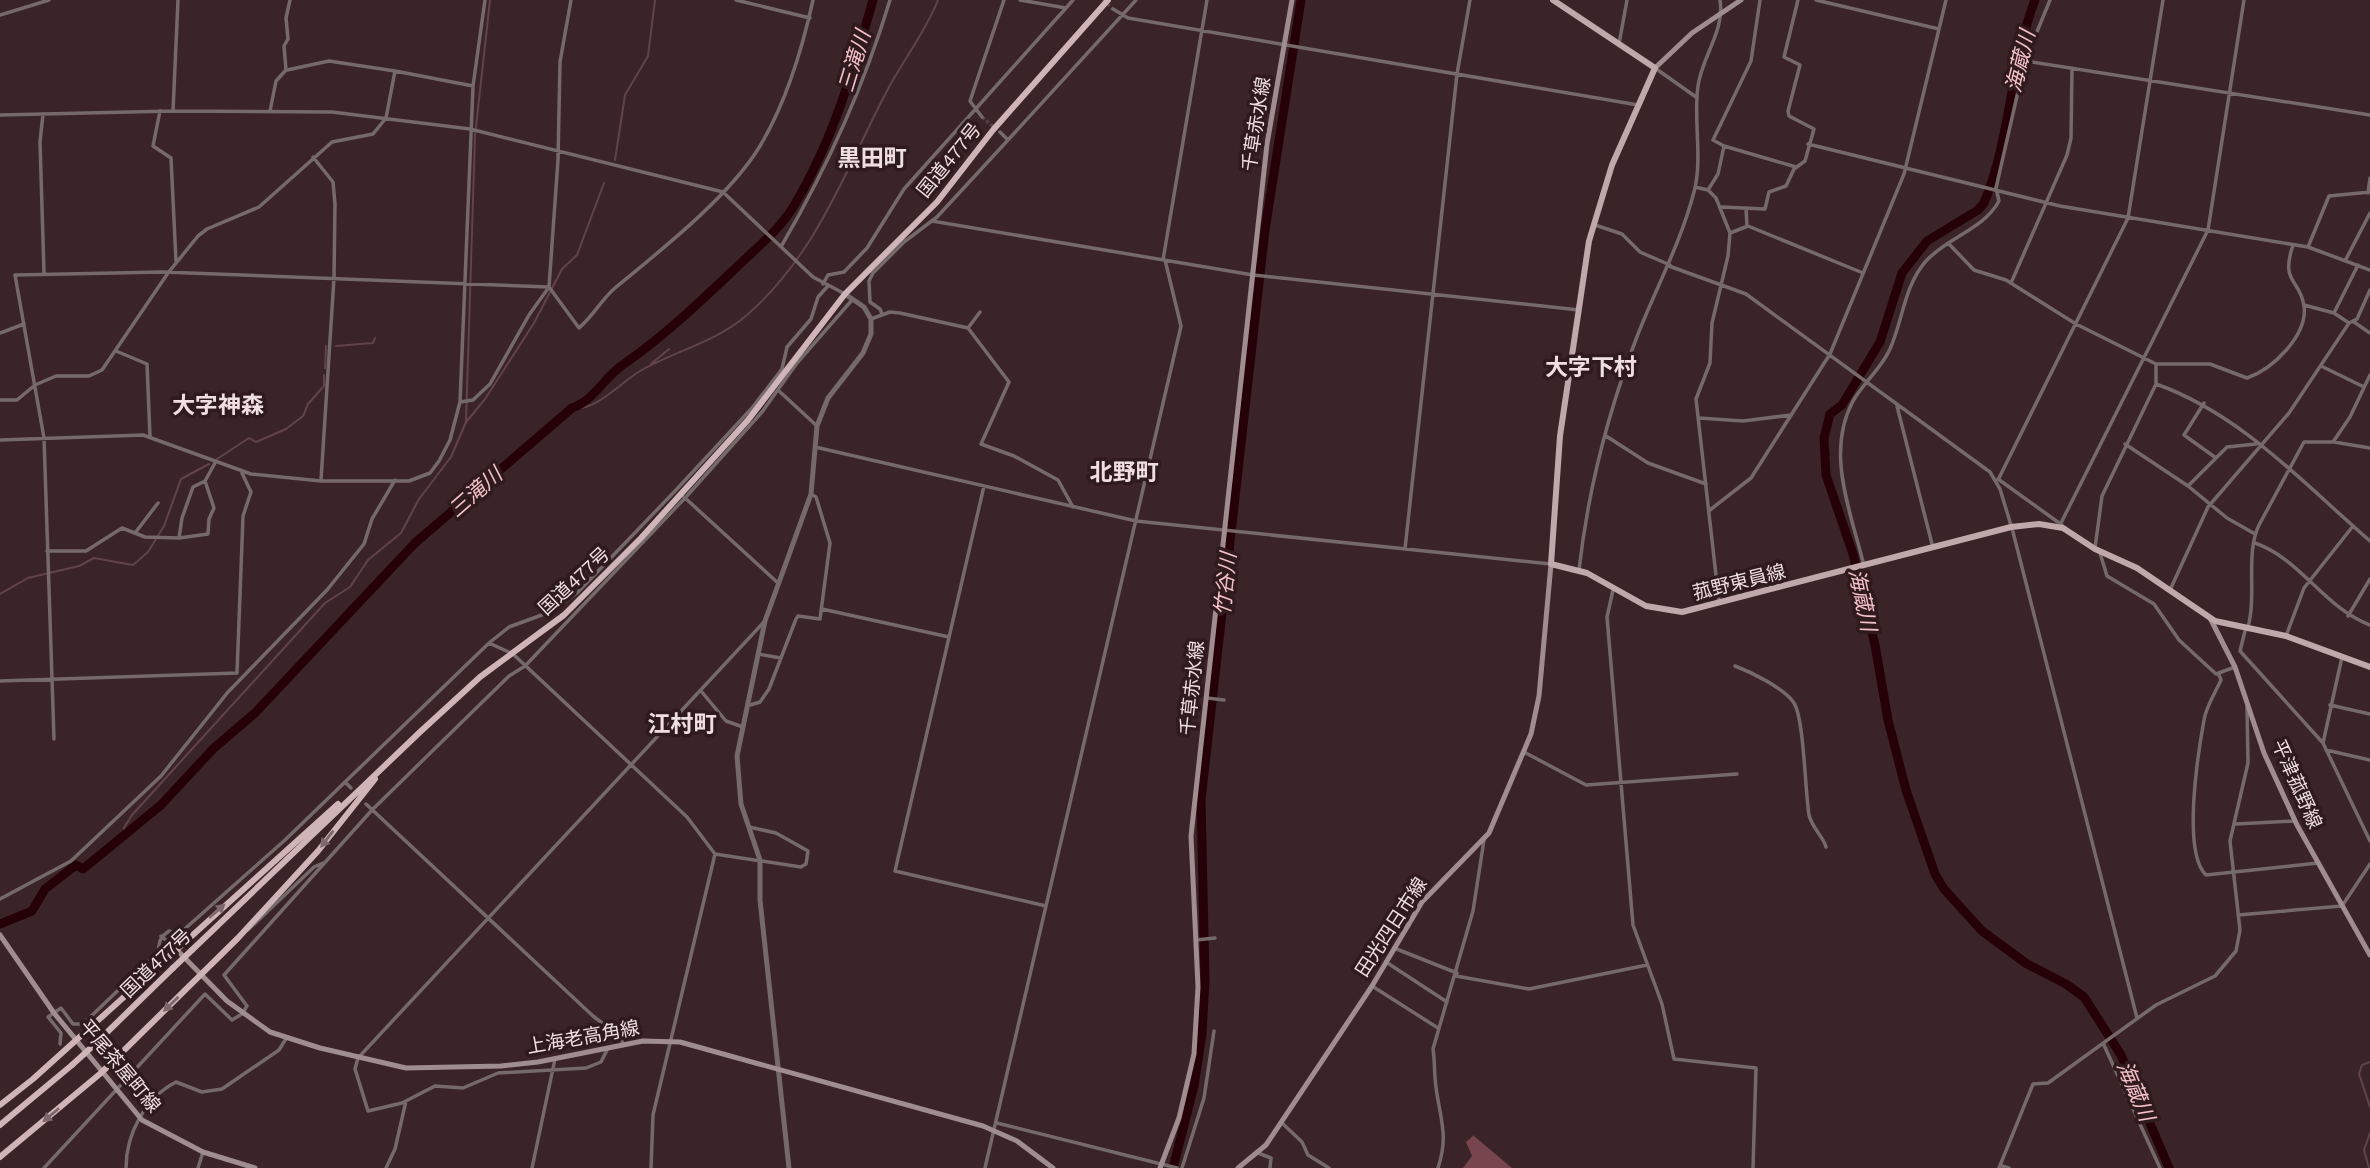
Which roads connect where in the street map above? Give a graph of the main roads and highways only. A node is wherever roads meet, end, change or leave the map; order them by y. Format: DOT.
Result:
graph roads {
  1 [pos="1108,0"];
  2 [pos="1292,0"];
  3 [pos="1553,0"];
  4 [pos="1741,0"];
  5 [pos="1655,68"];
  6 [pos="1551,564"];
  7 [pos="2210,618"];
  8 [pos="2370,667"];
  9 [pos="420,732"];
  10 [pos="390,760"];
  11 [pos="1,937"];
  12 [pos="175,948"];
  13 [pos="2370,955"];
  14 [pos="200,975"];
  15 [pos="76,1040"];
  16 [pos="101,1073"];
  17 [pos="0,1105"];
  18 [pos="0,1125"];
  19 [pos="0,1157"];
  20 [pos="1163,1165"];
  21 [pos="255,1168"];
  22 [pos="1053,1168"];
  23 [pos="1238,1168"];
  1 -- 9 [label="highway, 国道477号"];
  2 -- 20 [label="main road, 千草赤水線"];
  3 -- 5 [label="main road"];
  4 -- 5 [label="main road"];
  5 -- 6 [label="main road"];
  6 -- 7 [label="main road, 菰野東員線"];
  6 -- 23 [label="main road, 田光四日市線"];
  7 -- 8 [label="main road, 菰野東員線"];
  7 -- 13 [label="main road, 平津菰野線"];
  9 -- 10 [label="highway, 国道477号"];
  9 -- 14 [label="highway, one-way"];
  12 -- 10 [label="highway, one-way"];
  10 -- 18 [label="highway, 国道477号, bridge"];
  11 -- 15 [label="main road, 平尾茶屋町線"];
  12 -- 14 [label="main road, 上海老高角線"];
  12 -- 15 [label="highway"];
  14 -- 16 [label="highway, one-way"];
  14 -- 22 [label="main road, 上海老高角線"];
  15 -- 16 [label="main road, 平尾茶屋町線"];
  15 -- 17 [label="highway"];
  16 -- 19 [label="highway, one-way"];
  16 -- 21 [label="main road, 平尾茶屋町線"];
}
